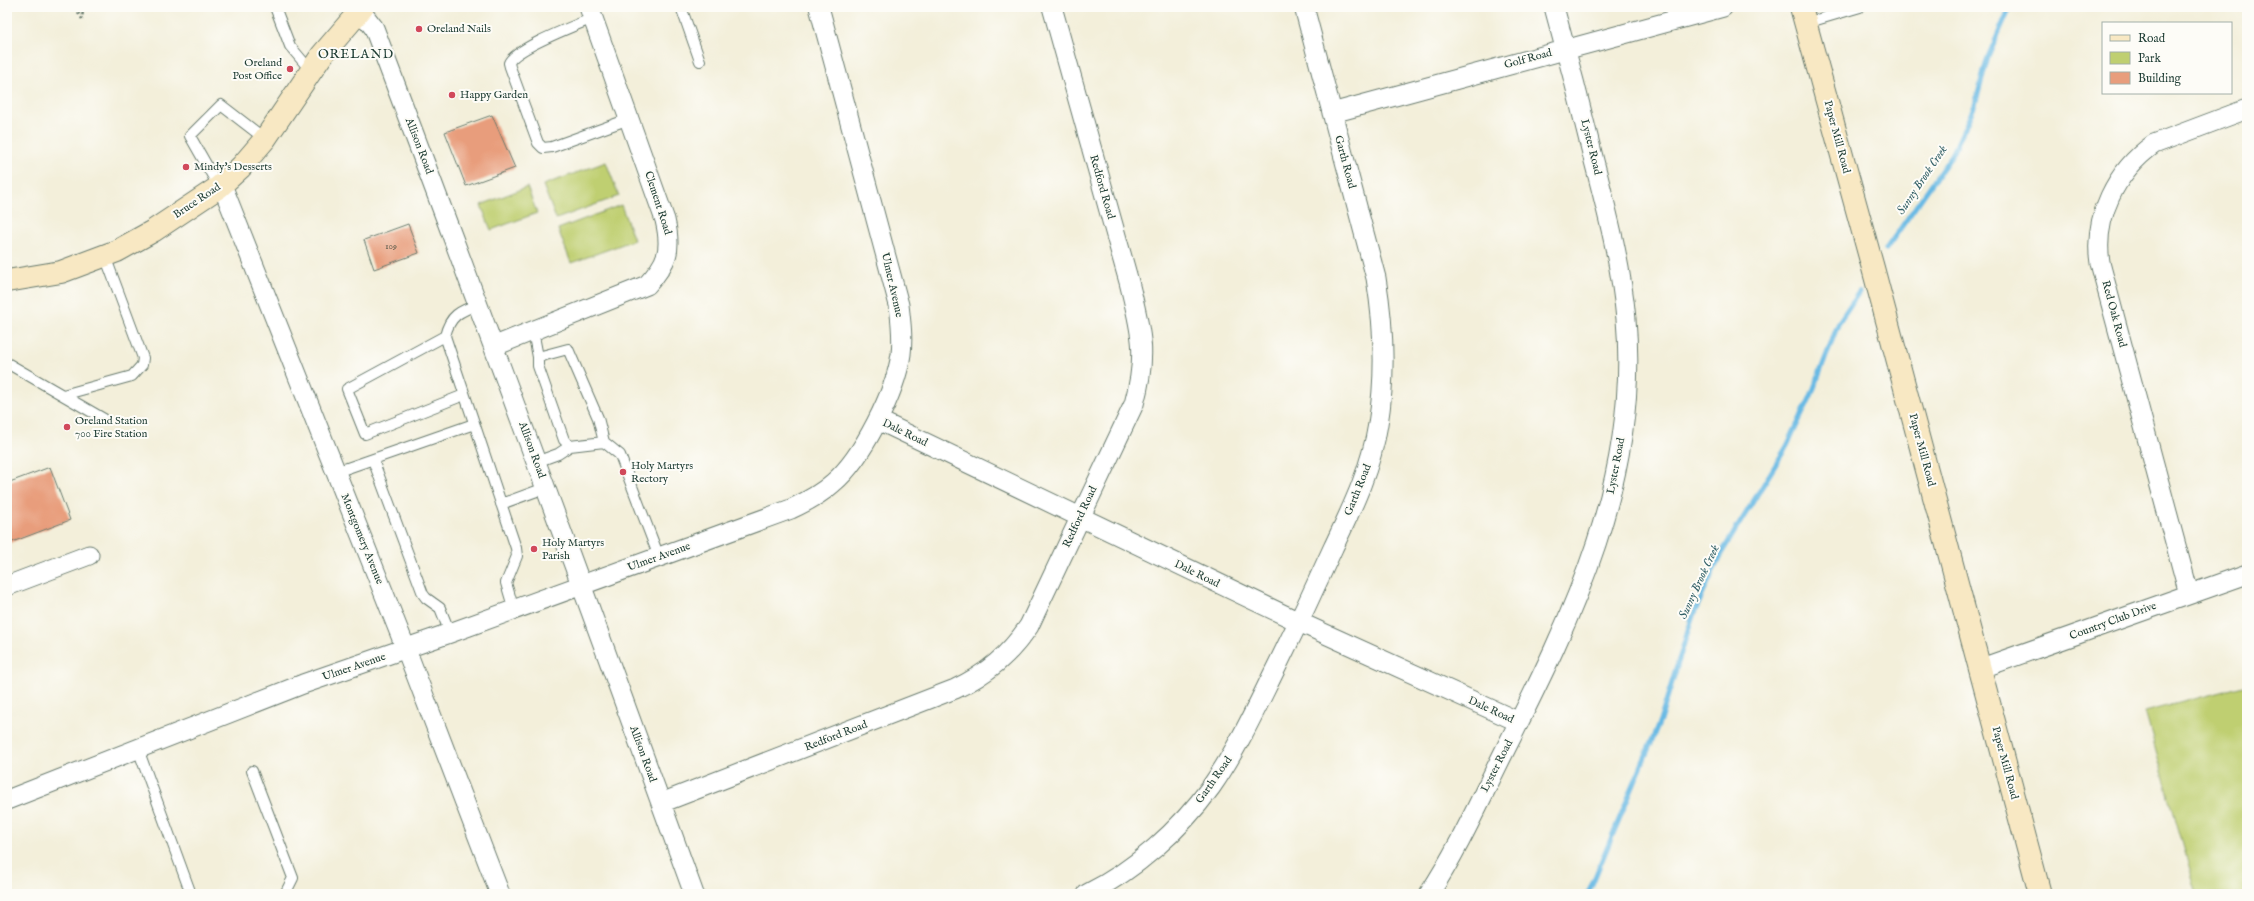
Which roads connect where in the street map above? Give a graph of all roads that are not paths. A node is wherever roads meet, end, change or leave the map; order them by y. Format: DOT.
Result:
graph roads {
  1 [pos="275,7"];
  2 [pos="681,7"];
  3 [pos="818,7"];
  4 [pos="1052,7"];
  5 [pos="1304,7"];
  6 [pos="1554,7"];
  7 [pos="1723,7"];
  8 [pos="1860,7"];
  9 [pos="361,9"];
  10 [pos="591,13"];
  11 [pos="1803,15"];
  12 [pos="1566,49"];
  13 [pos="700,61"];
  14 [pos="311,71"];
  15 [pos="2247,109"];
  16 [pos="1332,113"];
  17 [pos="629,119"];
  18 [pos="265,139"];
  19 [pos="221,186"];
  20 [pos="105,256"];
  21 [pos="7,281"];
  22 [pos="479,304"];
  23 [pos="533,331"];
  24 [pos="445,336"];
  25 [pos="495,346"];
  26 [pos="538,357"];
  27 [pos="7,363"];
  28 [pos="63,395"];
  29 [pos="464,395"];
  30 [pos="104,418"];
  31 [pos="878,420"];
  32 [pos="474,424"];
  33 [pos="604,442"];
  34 [pos="567,443"];
  35 [pos="373,460"];
  36 [pos="536,462"];
  37 [pos="336,472"];
  38 [pos="545,488"];
  39 [pos="501,504"];
  40 [pos="1080,518"];
  41 [pos="89,555"];
  42 [pos="659,558"];
  43 [pos="2247,574"];
  44 [pos="7,586"];
  45 [pos="580,586"];
  46 [pos="2189,594"];
  47 [pos="514,610"];
  48 [pos="1299,622"];
  49 [pos="450,633"];
  50 [pos="406,649"];
  51 [pos="1979,668"];
  52 [pos="1519,722"];
  53 [pos="138,749"];
  54 [pos="252,771"];
  55 [pos="7,800"];
  56 [pos="661,803"];
  57 [pos="191,894"];
  58 [pos="285,894"];
  59 [pos="500,894"];
  60 [pos="694,894"];
  61 [pos="1088,894"];
  62 [pos="1429,894"];
  63 [pos="2040,894"];
  1 -- 14 [label="lane"];
  2 -- 13 [label="lane"];
  3 -- 31 [label="street, Ulmer Avenue"];
  4 -- 40 [label="street, Redford Road"];
  5 -- 16 [label="street, Garth Road"];
  6 -- 12 [label="street, Lyster Road"];
  7 -- 12 [label="street, Golf Road"];
  8 -- 11 [label="lane"];
  9 -- 14 [label="street, Bruce Road"];
  9 -- 22 [label="street, Allison Road"];
  10 -- 17 [label="street, Clement Road"];
  10 -- 17 [label="lane"];
  11 -- 51 [label="street, Paper Mill Road"];
  12 -- 16 [label="street, Golf Road"];
  12 -- 52 [label="street, Lyster Road"];
  14 -- 18 [label="street, Bruce Road"];
  15 -- 46 [label="street, Red Oak Road"];
  16 -- 48 [label="street, Garth Road"];
  17 -- 23 [label="street, Clement Road"];
  18 -- 19 [label="street, Bruce Road"];
  18 -- 19 [label="lane"];
  19 -- 20 [label="street, Bruce Road"];
  19 -- 37 [label="street, Montgomery Avenue"];
  20 -- 21 [label="street, Bruce Road"];
  20 -- 28 [label="lane"];
  22 -- 24 [label="lane"];
  22 -- 25 [label="street, Allison Road"];
  23 -- 25 [label="street, Clement Road"];
  23 -- 26 [label="lane"];
  24 -- 29 [label="lane"];
  24 -- 29 [label="lane"];
  25 -- 36 [label="street, Allison Road"];
  26 -- 33 [label="lane"];
  26 -- 34 [label="lane"];
  27 -- 28 [label="lane"];
  28 -- 30 [label="lane"];
  29 -- 32 [label="lane"];
  31 -- 40 [label="street, Dale Road"];
  31 -- 42 [label="street, Ulmer Avenue"];
  32 -- 35 [label="lane"];
  32 -- 39 [label="lane"];
  33 -- 34 [label="lane"];
  33 -- 42 [label="lane"];
  34 -- 36 [label="lane"];
  35 -- 37 [label="lane"];
  35 -- 49 [label="lane"];
  36 -- 38 [label="street, Allison Road"];
  37 -- 50 [label="street, Montgomery Avenue"];
  38 -- 39 [label="lane"];
  38 -- 45 [label="street, Allison Road"];
  39 -- 47 [label="lane"];
  40 -- 48 [label="street, Dale Road"];
  40 -- 56 [label="street, Redford Road"];
  41 -- 44 [label="street"];
  42 -- 45 [label="street, Ulmer Avenue"];
  43 -- 46 [label="street, Country Club Drive"];
  45 -- 47 [label="street, Ulmer Avenue"];
  45 -- 56 [label="street, Allison Road"];
  46 -- 51 [label="street, Country Club Drive"];
  47 -- 49 [label="street, Ulmer Avenue"];
  48 -- 52 [label="street, Dale Road"];
  48 -- 61 [label="street, Garth Road"];
  49 -- 50 [label="street, Ulmer Avenue"];
  50 -- 53 [label="street, Ulmer Avenue"];
  50 -- 59 [label="street, Montgomery Avenue"];
  51 -- 63 [label="street, Paper Mill Road"];
  52 -- 62 [label="street, Lyster Road"];
  53 -- 55 [label="street, Ulmer Avenue"];
  53 -- 57 [label="lane"];
  54 -- 58 [label="lane"];
  56 -- 60 [label="street, Allison Road"];
}
